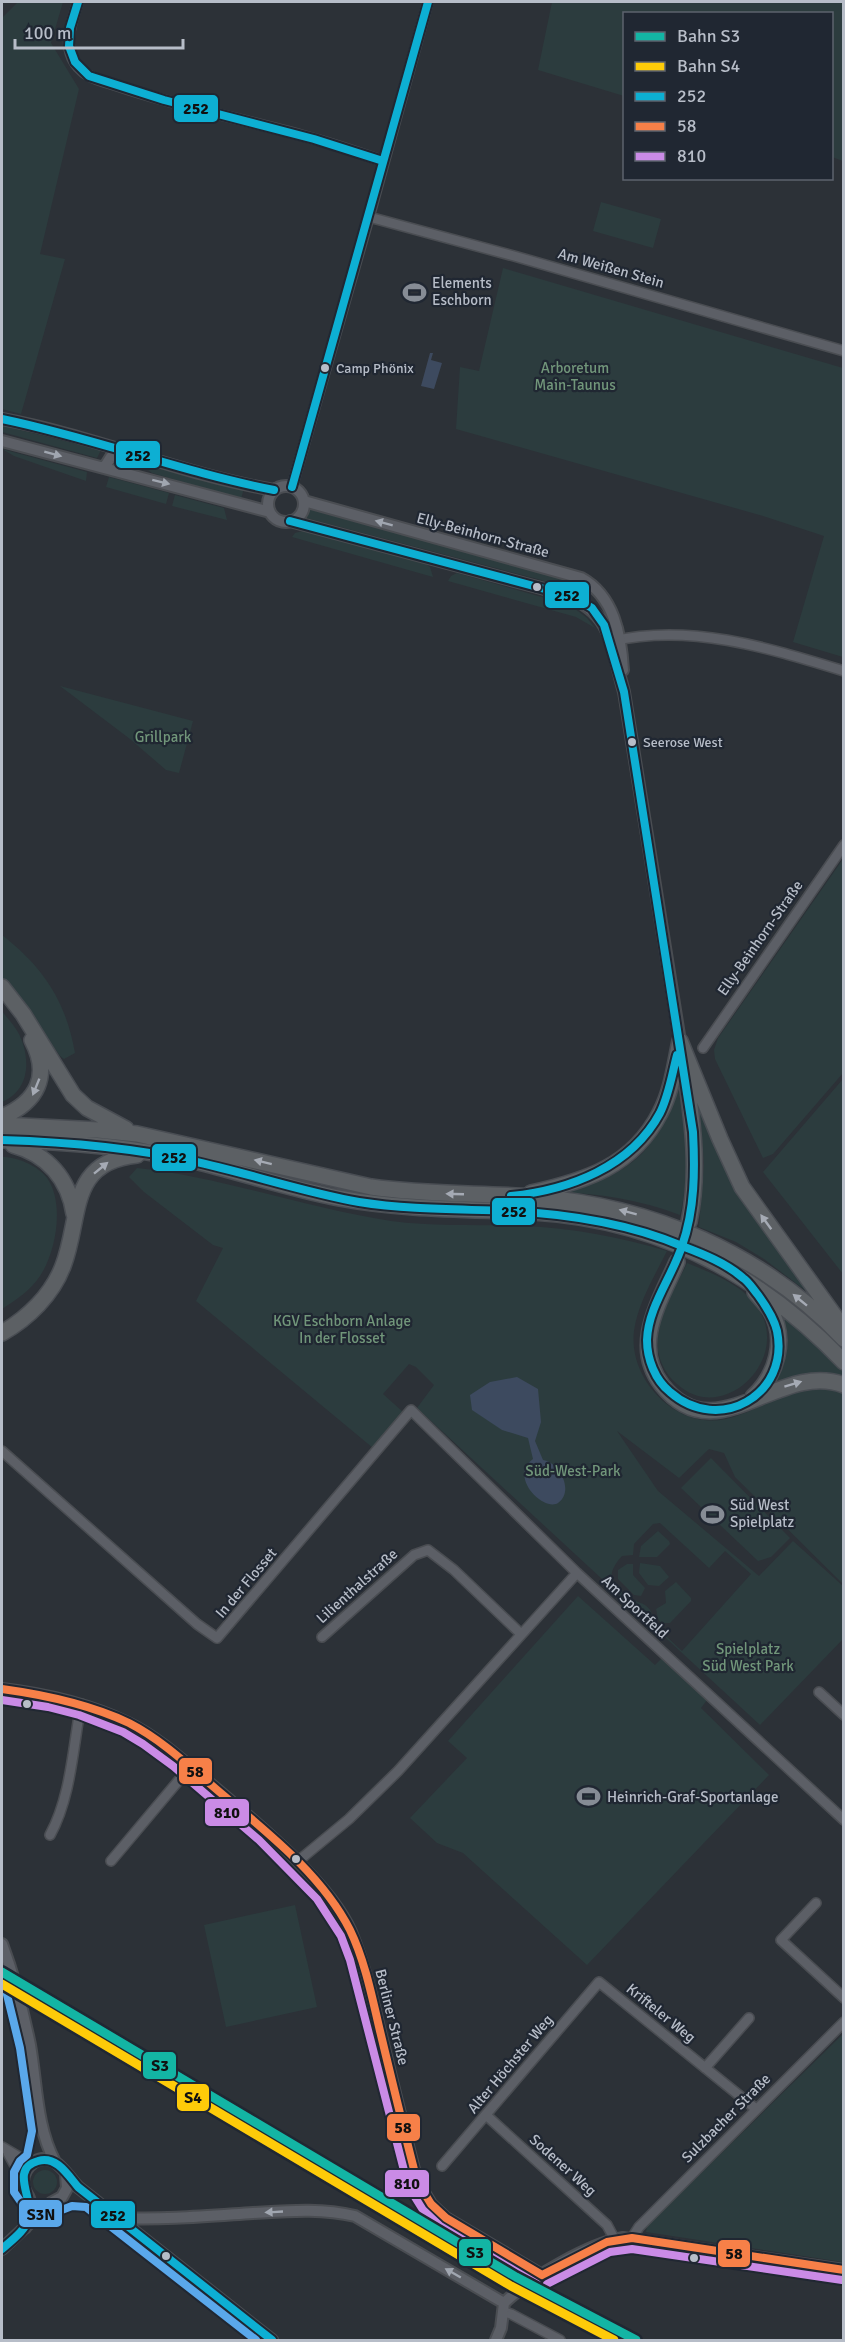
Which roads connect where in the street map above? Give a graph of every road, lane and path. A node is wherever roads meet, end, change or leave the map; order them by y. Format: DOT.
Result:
graph roads {
  1 [pos="78,2"];
  2 [pos="428,2"];
  3 [pos="383,161"];
  4 [pos="369,217"];
  5 [pos="843,351"];
  6 [pos="2,419"];
  7 [pos="2,441"];
  8 [pos="136,454"];
  9 [pos="105,468"];
  10 [pos="292,487"];
  11 [pos="274,490"];
  12 [pos="304,501"];
  13 [pos="270,512"];
  14 [pos="290,521"];
  15 [pos="615,641"];
  16 [pos="843,671"];
  17 [pos="843,846"];
  18 [pos="2,987"];
  19 [pos="2,999"];
  20 [pos="681,1041"];
  21 [pos="703,1048"];
  22 [pos="2,1117"];
  23 [pos="2,1125"];
  24 [pos="137,1134"];
  25 [pos="2,1141"];
  26 [pos="161,1155"];
  27 [pos="513,1196"];
  28 [pos="74,1218"];
  29 [pos="689,1222"];
  30 [pos="677,1262"];
  31 [pos="743,1277"];
  32 [pos="30,1312"];
  33 [pos="2,1322"];
  34 [pos="843,1329"];
  35 [pos="2,1333"];
  36 [pos="843,1339"];
  37 [pos="843,1362"];
  38 [pos="843,1385"];
  39 [pos="746,1403"];
  40 [pos="411,1410"];
  41 [pos="2,1451"];
  42 [pos="577,1573"];
  43 [pos="521,1634"];
  44 [pos="322,1637"];
  45 [pos="2,1689"];
  46 [pos="819,1692"];
  47 [pos="81,1704"];
  48 [pos="843,1715"];
  49 [pos="190,1767"];
  50 [pos="843,1820"];
  51 [pos="50,1835"];
  52 [pos="111,1861"];
  53 [pos="297,1862"];
  54 [pos="816,1903"];
  55 [pos="2,1944"];
  56 [pos="599,1982"];
  57 [pos="843,1998"];
  58 [pos="749,2018"];
  59 [pos="843,2022"];
  60 [pos="705,2068"];
  61 [pos="756,2109"];
  62 [pos="486,2115"];
  63 [pos="43,2132"];
  64 [pos="4,2149"];
  65 [pos="35,2162"];
  66 [pos="55,2162"];
  67 [pos="442,2166"];
  68 [pos="66,2174"];
  69 [pos="23,2180"];
  70 [pos="29,2197"];
  71 [pos="62,2197"];
  72 [pos="90,2197"];
  73 [pos="51,2203"];
  74 [pos="118,2218"];
  75 [pos="160,2219"];
  76 [pos="25,2228"];
  77 [pos="141,2237"];
  78 [pos="632,2238"];
  79 [pos="615,2240"];
  80 [pos="2,2249"];
  81 [pos="843,2270"];
  82 [pos="542,2275"];
  83 [pos="503,2307"];
  84 [pos="272,2340"];
  85 [pos="496,2340"];
  86 [pos="560,2340"];
  1 -- 3 [label="street"];
  2 -- 3 [label="street"];
  3 -- 4 [label="street"];
  4 -- 5 [label="street, Am Weißen Stein"];
  4 -- 10 [label="street"];
  6 -- 8 [label="street"];
  7 -- 9 [label="street, Elly-Beinhorn-Straße, one-way"];
  8 -- 9 [label="street"];
  8 -- 11 [label="street"];
  9 -- 13 [label="street, Elly-Beinhorn-Straße, one-way"];
  10 -- 11 [label="street"];
  10 -- 12 [label="street"];
  11 -- 13 [label="street"];
  12 -- 14 [label="street"];
  15 -- 12 [label="street, Elly-Beinhorn-Straße, one-way"];
  13 -- 14 [label="street, Elly-Beinhorn-Straße"];
  14 -- 15 [label="street, Elly-Beinhorn-Straße"];
  15 -- 16 [label="street"];
  15 -- 20 [label="street, Elly-Beinhorn-Straße"];
  17 -- 21 [label="street, Elly-Beinhorn-Straße"];
  18 -- 24 [label="highway"];
  19 -- 22 [label="highway, one-way"];
  20 -- 27 [label="highway"];
  20 -- 29 [label="highway"];
  34 -- 20 [label="highway, one-way"];
  23 -- 24 [label="highway"];
  27 -- 24 [label="highway, one-way"];
  25 -- 26 [label="highway"];
  25 -- 28 [label="highway"];
  28 -- 26 [label="highway, one-way"];
  26 -- 31 [label="highway"];
  36 -- 27 [label="highway, one-way"];
  28 -- 32 [label="highway"];
  30 -- 39 [label="highway"];
  31 -- 37 [label="highway"];
  31 -- 39 [label="highway"];
  32 -- 33 [label="highway"];
  32 -- 35 [label="highway"];
  39 -- 38 [label="highway, one-way"];
  40 -- 41 [label="street, In der Flosset"];
  40 -- 42 [label="street, Am Sportfeld"];
  42 -- 43 [label="street"];
  42 -- 50 [label="street, Am Sportfeld"];
  43 -- 44 [label="street, Lilienthalstraße"];
  43 -- 53 [label="street"];
  45 -- 47 [label="street, Berliner Straße"];
  46 -- 48 [label="street"];
  47 -- 49 [label="street, Berliner Straße"];
  47 -- 51 [label="street"];
  49 -- 52 [label="street"];
  49 -- 53 [label="street, Berliner Straße"];
  53 -- 82 [label="street, Berliner Straße"];
  54 -- 57 [label="street"];
  55 -- 63 [label="street"];
  56 -- 60 [label="street, Krifteler Weg"];
  56 -- 62 [label="street, Alter Höchster Weg"];
  58 -- 60 [label="street"];
  59 -- 61 [label="street, Sulzbacher Straße"];
  60 -- 61 [label="street, Krifteler Weg"];
  61 -- 78 [label="street, Sulzbacher Straße"];
  62 -- 67 [label="street, Alter Höchster Weg"];
  62 -- 79 [label="street, Sodener Weg"];
  63 -- 65 [label="street"];
  63 -- 66 [label="street"];
  64 -- 65 [label="street"];
  64 -- 69 [label="street"];
  65 -- 66 [label="street"];
  65 -- 69 [label="street"];
  66 -- 68 [label="street"];
  68 -- 71 [label="street"];
  68 -- 72 [label="street"];
  69 -- 70 [label="street"];
  70 -- 73 [label="street"];
  70 -- 76 [label="street"];
  71 -- 72 [label="street"];
  71 -- 73 [label="street"];
  72 -- 74 [label="street"];
  73 -- 76 [label="street"];
  74 -- 75 [label="street"];
  74 -- 77 [label="street"];
  75 -- 77 [label="street"];
  83 -- 75 [label="street, one-way"];
  76 -- 80 [label="street"];
  77 -- 84 [label="street"];
  78 -- 79 [label="street"];
  78 -- 81 [label="street"];
  79 -- 82 [label="street"];
  82 -- 83 [label="street"];
  83 -- 85 [label="street"];
  83 -- 86 [label="street"];
}
